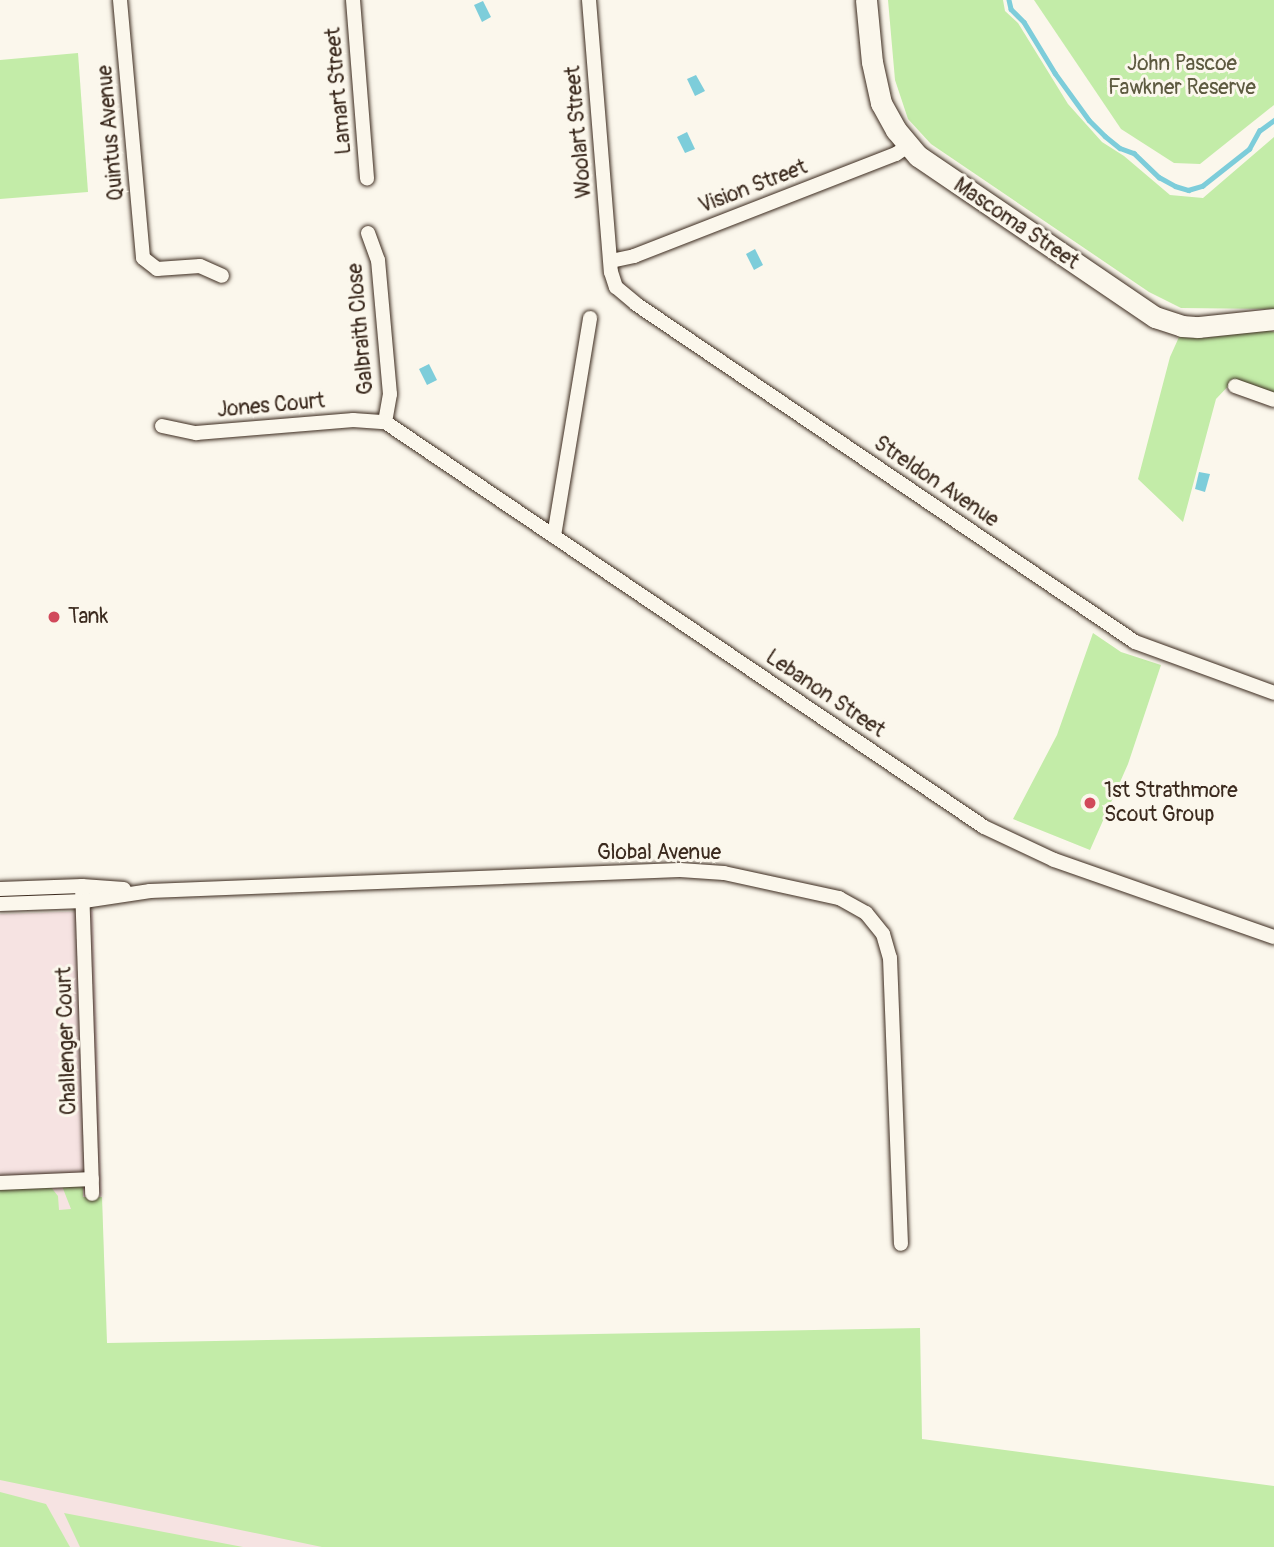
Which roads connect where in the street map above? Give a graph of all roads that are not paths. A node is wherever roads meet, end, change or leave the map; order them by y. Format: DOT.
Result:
graph roads {
  1 [pos="120,0"];
  2 [pos="353,0"];
  3 [pos="589,0"];
  4 [pos="866,0"];
  5 [pos="908,146"];
  6 [pos="367,178"];
  7 [pos="368,233"];
  8 [pos="611,261"];
  9 [pos="222,276"];
  10 [pos="590,318"];
  11 [pos="1274,319"];
  12 [pos="1235,386"];
  13 [pos="1274,400"];
  14 [pos="385,422"];
  15 [pos="162,426"];
  16 [pos="554,536"];
  17 [pos="1274,693"];
  18 [pos="82,886"];
  19 [pos="0,889"];
  20 [pos="150,891"];
  21 [pos="84,901"];
  22 [pos="0,904"];
  23 [pos="1274,937"];
  24 [pos="0,1182"];
  25 [pos="901,1244"];
  1 -- 9 [label="street, Quintus Avenue"];
  2 -- 6 [label="street, Lamart Street"];
  3 -- 8 [label="street, Woolart Street"];
  4 -- 5 [label="main road, Mascoma Street"];
  5 -- 8 [label="street, Vision Street"];
  5 -- 11 [label="main road, Mascoma Street"];
  7 -- 14 [label="street, Galbraith Close"];
  8 -- 17 [label="street, Streldon Avenue"];
  10 -- 16 [label="street"];
  12 -- 13 [label="street"];
  14 -- 15 [label="street, Jones Court"];
  14 -- 16 [label="street, Lebanon Street"];
  16 -- 23 [label="street, Lebanon Street"];
  18 -- 19 [label="street, Global Avenue"];
  18 -- 20 [label="street, Global Avenue"];
  18 -- 21 [label="street, Challenger Court"];
  20 -- 21 [label="street, Global Avenue"];
  20 -- 25 [label="street, Global Avenue"];
  21 -- 22 [label="street, Global Avenue"];
  21 -- 24 [label="street, Challenger Court"];
}
